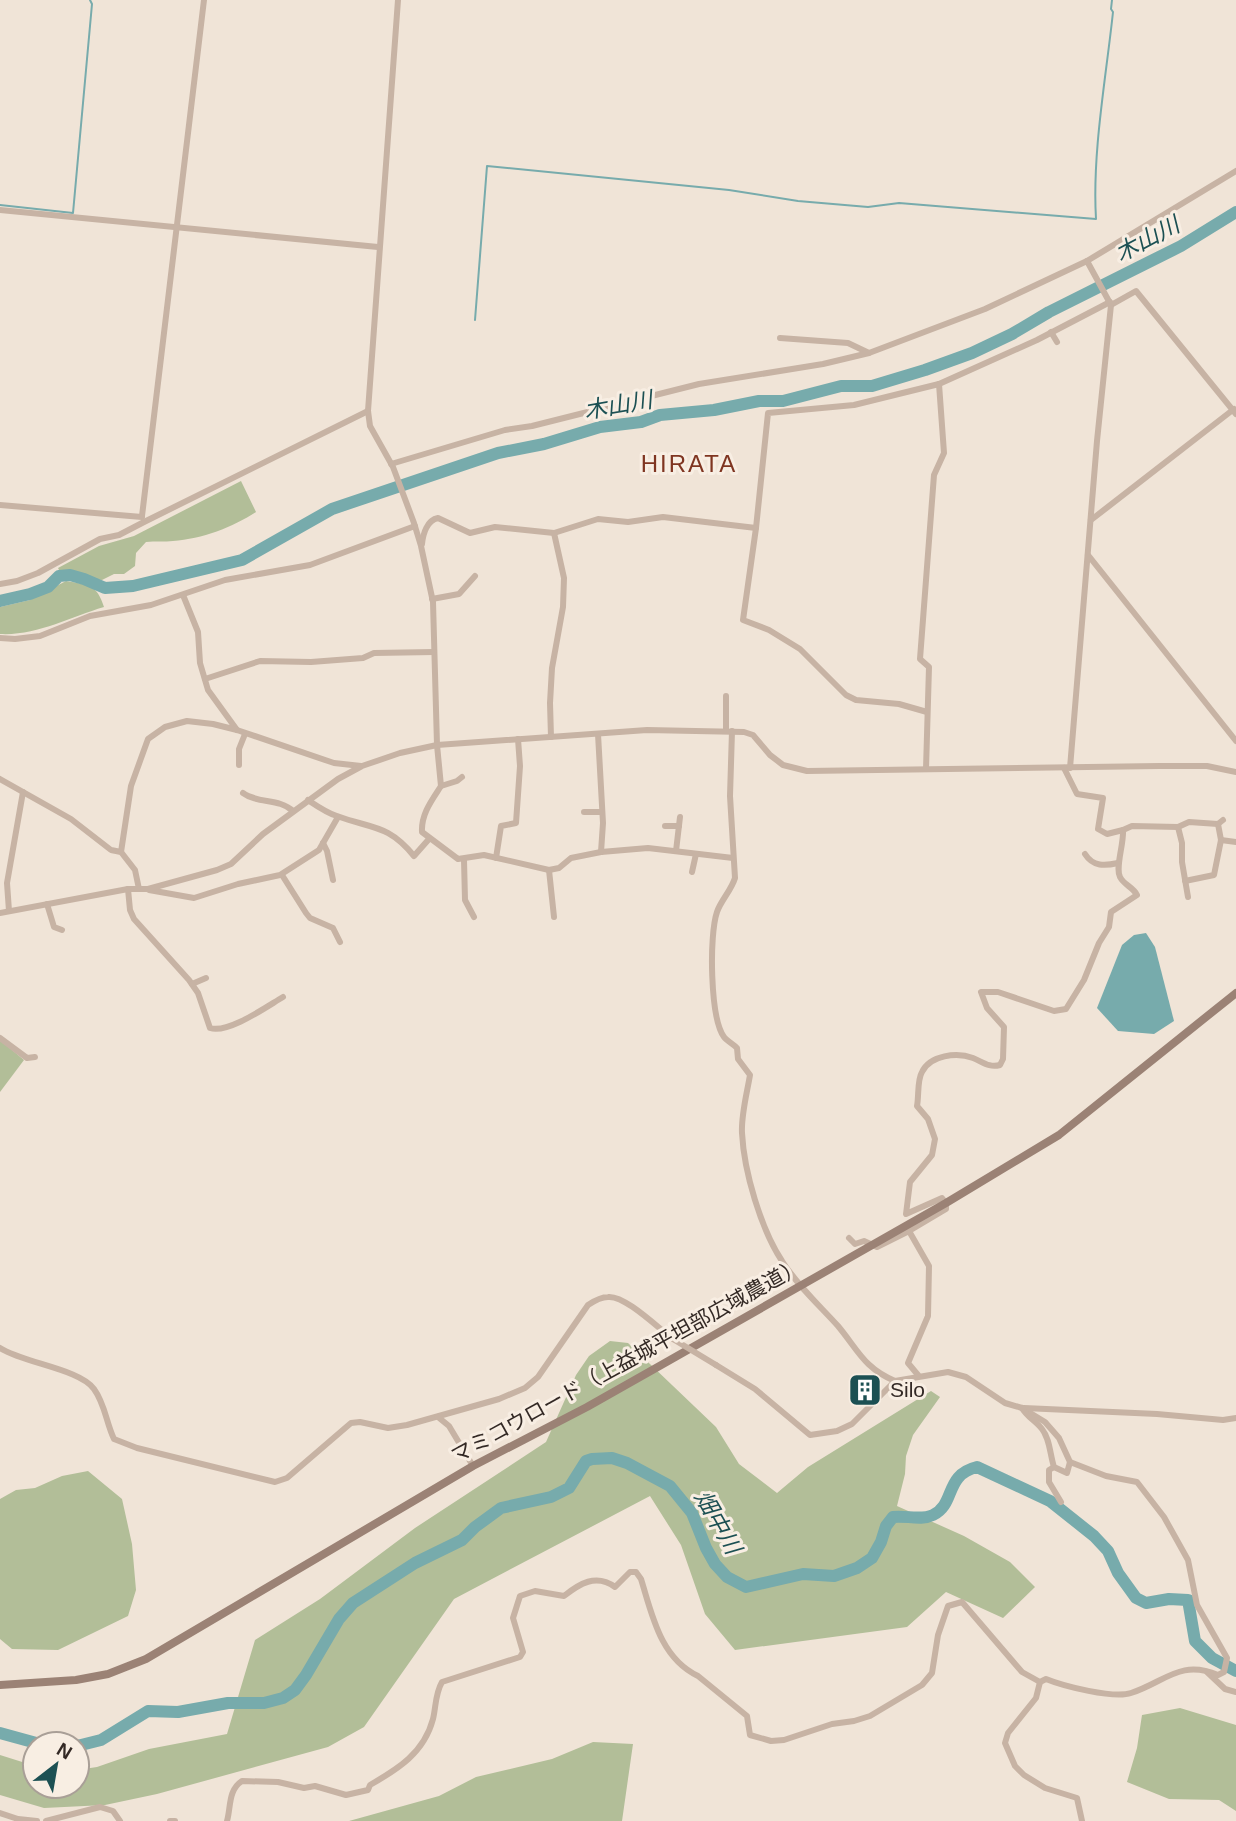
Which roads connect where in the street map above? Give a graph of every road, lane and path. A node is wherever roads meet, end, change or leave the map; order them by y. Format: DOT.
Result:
graph roads {
  1 [pos="204,0"];
  2 [pos="398,0"];
  3 [pos="1236,171"];
  4 [pos="0,211"];
  5 [pos="177,227"];
  6 [pos="378,247"];
  7 [pos="1087,261"];
  8 [pos="1110,303"];
  9 [pos="1051,332"];
  10 [pos="780,338"];
  11 [pos="1057,342"];
  12 [pos="869,353"];
  13 [pos="939,384"];
  14 [pos="1235,410"];
  15 [pos="368,411"];
  16 [pos="392,465"];
  17 [pos="0,505"];
  18 [pos="143,519"];
  19 [pos="1091,520"];
  20 [pos="414,525"];
  21 [pos="756,528"];
  22 [pos="554,534"];
  23 [pos="422,546"];
  24 [pos="1088,555"];
  25 [pos="475,576"];
  26 [pos="0,583"];
  27 [pos="183,595"];
  28 [pos="432,599"];
  29 [pos="0,638"];
  30 [pos="434,652"];
  31 [pos="205,679"];
  32 [pos="726,696"];
  33 [pos="927,712"];
  34 [pos="237,730"];
  35 [pos="729,731"];
  36 [pos="245,734"];
  37 [pos="598,734"];
  38 [pos="551,737"];
  39 [pos="518,739"];
  40 [pos="1236,741"];
  41 [pos="437,745"];
  42 [pos="239,765"];
  43 [pos="362,766"];
  44 [pos="1067,768"];
  45 [pos="926,769"];
  46 [pos="1236,772"];
  47 [pos="462,776"];
  48 [pos="0,779"];
  49 [pos="441,786"];
  50 [pos="23,792"];
  51 [pos="243,793"];
  52 [pos="308,800"];
  53 [pos="293,811"];
  54 [pos="584,812"];
  55 [pos="602,812"];
  56 [pos="338,817"];
  57 [pos="680,817"];
  58 [pos="665,826"];
  59 [pos="679,826"];
  60 [pos="1178,827"];
  61 [pos="1123,830"];
  62 [pos="429,839"];
  63 [pos="1221,839"];
  64 [pos="1236,842"];
  65 [pos="323,844"];
  66 [pos="676,851"];
  67 [pos="121,852"];
  68 [pos="601,852"];
  69 [pos="696,854"];
  70 [pos="1085,854"];
  71 [pos="496,858"];
  72 [pos="733,858"];
  73 [pos="464,860"];
  74 [pos="1118,863"];
  75 [pos="548,870"];
  76 [pos="692,872"];
  77 [pos="282,875"];
  78 [pos="333,880"];
  79 [pos="1185,881"];
  80 [pos="128,889"];
  81 [pos="139,889"];
  82 [pos="148,889"];
  83 [pos="1188,897"];
  84 [pos="47,904"];
  85 [pos="9,911"];
  86 [pos="0,913"];
  87 [pos="554,917"];
  88 [pos="474,918"];
  89 [pos="62,930"];
  90 [pos="340,942"];
  91 [pos="206,978"];
  92 [pos="192,984"];
  93 [pos="1234,994"];
  94 [pos="283,997"];
  95 [pos="0,1038"];
  96 [pos="35,1057"];
  97 [pos="946,1203"];
  98 [pos="909,1231"];
  99 [pos="849,1238"];
  100 [pos="872,1245"];
  101 [pos="801,1286"];
  102 [pos="0,1348"];
  103 [pos="918,1376"];
  104 [pos="895,1381"];
  105 [pos="1022,1408"];
  106 [pos="438,1417"];
  107 [pos="1236,1418"];
  108 [pos="1070,1462"];
  109 [pos="473,1466"];
  110 [pos="1054,1467"];
  111 [pos="1061,1502"];
  112 [pos="1203,1668"];
  113 [pos="1040,1682"];
  114 [pos="0,1685"];
  115 [pos="1236,1692"];
  116 [pos="0,1813"];
  117 [pos="37,1821"];
  118 [pos="46,1821"];
  119 [pos="120,1821"];
  120 [pos="227,1821"];
  121 [pos="1082,1821"];
  1 -- 5 [label="street"];
  2 -- 6 [label="street"];
  3 -- 7 [label="street"];
  4 -- 5 [label="street"];
  5 -- 6 [label="street"];
  5 -- 18 [label="street"];
  6 -- 15 [label="street"];
  7 -- 8 [label="street"];
  7 -- 12 [label="street"];
  8 -- 9 [label="street"];
  8 -- 14 [label="street"];
  8 -- 19 [label="street"];
  9 -- 11 [label="street"];
  9 -- 13 [label="street"];
  10 -- 12 [label="street"];
  12 -- 16 [label="street"];
  13 -- 21 [label="street"];
  13 -- 33 [label="street"];
  14 -- 19 [label="street"];
  15 -- 16 [label="street"];
  15 -- 18 [label="street"];
  16 -- 20 [label="street"];
  17 -- 18 [label="street"];
  18 -- 26 [label="street"];
  19 -- 24 [label="street"];
  20 -- 23 [label="street"];
  20 -- 27 [label="street"];
  21 -- 22 [label="street"];
  21 -- 33 [label="street"];
  22 -- 23 [label="street"];
  22 -- 38 [label="street"];
  23 -- 28 [label="street"];
  24 -- 40 [label="street"];
  24 -- 44 [label="street"];
  25 -- 28 [label="street"];
  27 -- 29 [label="street"];
  27 -- 31 [label="street"];
  28 -- 30 [label="street"];
  30 -- 31 [label="street"];
  30 -- 41 [label="street"];
  31 -- 34 [label="street"];
  32 -- 35 [label="street"];
  33 -- 45 [label="street"];
  34 -- 36 [label="street"];
  34 -- 67 [label="street"];
  35 -- 37 [label="street"];
  35 -- 45 [label="street"];
  35 -- 72 [label="street"];
  36 -- 42 [label="street"];
  36 -- 43 [label="street"];
  37 -- 38 [label="street"];
  37 -- 55 [label="street"];
  38 -- 39 [label="street"];
  39 -- 41 [label="street"];
  39 -- 71 [label="street"];
  41 -- 43 [label="street"];
  41 -- 49 [label="street"];
  43 -- 52 [label="street"];
  44 -- 45 [label="street"];
  44 -- 46 [label="street"];
  44 -- 61 [label="street"];
  47 -- 49 [label="street"];
  48 -- 50 [label="street"];
  49 -- 62 [label="street"];
  50 -- 67 [label="street"];
  50 -- 85 [label="street"];
  51 -- 53 [label="street"];
  52 -- 53 [label="street"];
  52 -- 56 [label="street"];
  53 -- 82 [label="street"];
  54 -- 55 [label="street"];
  55 -- 68 [label="street"];
  56 -- 62 [label="street"];
  56 -- 65 [label="street"];
  57 -- 59 [label="street"];
  58 -- 59 [label="street"];
  59 -- 66 [label="street"];
  60 -- 61 [label="street"];
  60 -- 63 [label="street"];
  60 -- 79 [label="street"];
  61 -- 74 [label="street"];
  62 -- 73 [label="street"];
  63 -- 64 [label="street"];
  63 -- 79 [label="street"];
  65 -- 77 [label="street"];
  65 -- 78 [label="street"];
  66 -- 68 [label="street"];
  66 -- 69 [label="street"];
  67 -- 81 [label="street"];
  68 -- 75 [label="street"];
  69 -- 72 [label="street"];
  69 -- 76 [label="street"];
  70 -- 74 [label="street"];
  71 -- 73 [label="street"];
  71 -- 75 [label="street"];
  72 -- 101 [label="street"];
  73 -- 88 [label="street"];
  74 -- 97 [label="street"];
  75 -- 87 [label="street"];
  77 -- 82 [label="street"];
  77 -- 90 [label="street"];
  79 -- 83 [label="street"];
  80 -- 81 [label="street"];
  80 -- 84 [label="street"];
  80 -- 92 [label="street"];
  81 -- 82 [label="street"];
  84 -- 85 [label="street"];
  84 -- 89 [label="street"];
  85 -- 86 [label="street"];
  91 -- 92 [label="street"];
  92 -- 94 [label="street"];
  93 -- 97 [label="street, マミコウロード（上益城平坦部広域農道）"];
  95 -- 96 [label="street"];
  97 -- 98 [label="street"];
  97 -- 100 [label="street, マミコウロード（上益城平坦部広域農道）"];
  98 -- 100 [label="street"];
  98 -- 103 [label="street"];
  99 -- 100 [label="street"];
  100 -- 101 [label="street, マミコウロード（上益城平坦部広域農道）"];
  101 -- 104 [label="street"];
  101 -- 109 [label="street, マミコウロード（上益城平坦部広域農道）"];
  102 -- 106 [label="street"];
  103 -- 104 [label="street"];
  103 -- 105 [label="street"];
  104 -- 106 [label="street, bridge"];
  105 -- 107 [label="street"];
  105 -- 108 [label="street"];
  105 -- 110 [label="street"];
  106 -- 109 [label="street"];
  108 -- 110 [label="street"];
  108 -- 112 [label="street"];
  109 -- 114 [label="street, マミコウロード（上益城平坦部広域農道）"];
  110 -- 111 [label="street"];
  112 -- 113 [label="street"];
  112 -- 115 [label="street"];
  113 -- 120 [label="street"];
  113 -- 121 [label="street"];
  116 -- 117 [label="street"];
  118 -- 119 [label="street"];
}
